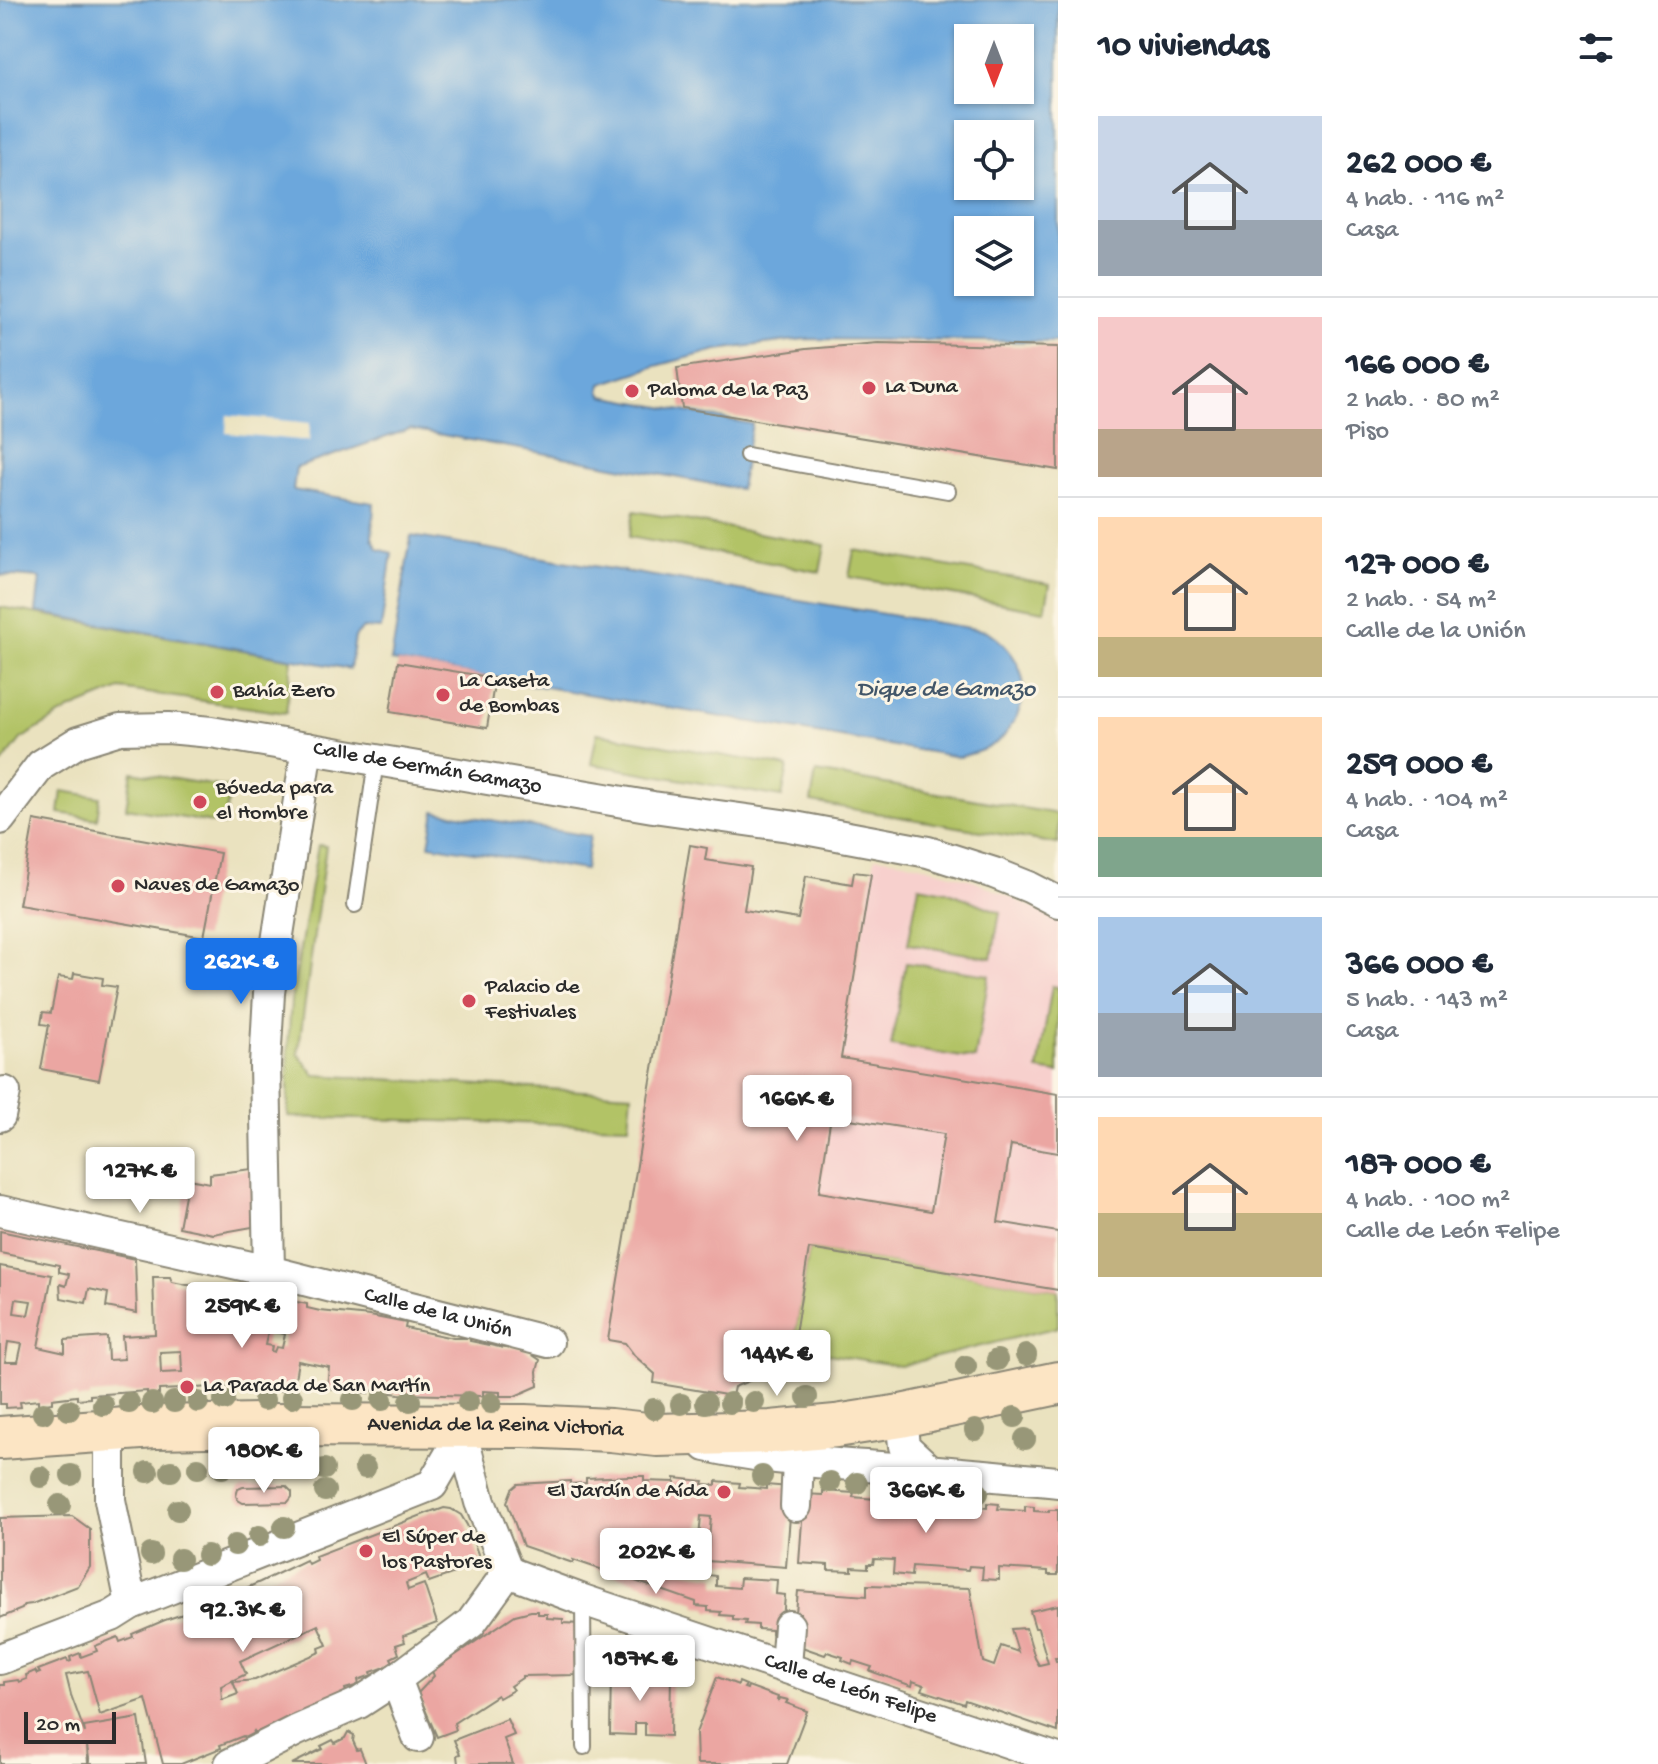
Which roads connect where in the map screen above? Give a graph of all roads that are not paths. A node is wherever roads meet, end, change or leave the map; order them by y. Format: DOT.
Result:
graph roads {
  1 [pos="747,455"];
  2 [pos="948,491"];
  3 [pos="307,748"];
  4 [pos="376,761"];
  5 [pos="0,819"];
  6 [pos="1058,902"];
  7 [pos="355,905"];
  8 [pos="0,1211"];
  9 [pos="269,1271"];
  10 [pos="548,1342"];
  11 [pos="1058,1383"];
  12 [pos="901,1416"];
  13 [pos="657,1435"];
  14 [pos="0,1438"];
  15 [pos="110,1442"];
  16 [pos="460,1449"];
  17 [pos="798,1461"];
  18 [pos="0,1466"];
  19 [pos="930,1470"];
  20 [pos="1058,1482"];
  21 [pos="796,1506"];
  22 [pos="508,1572"];
  23 [pos="583,1600"];
  24 [pos="131,1604"];
  25 [pos="789,1626"];
  26 [pos="0,1659"];
  27 [pos="786,1667"];
  28 [pos="396,1679"];
  29 [pos="418,1737"];
  30 [pos="584,1747"];
  31 [pos="1058,1759"];
  32 [pos="230,1764"];
  1 -- 2 [label="lane"];
  3 -- 4 [label="street, Calle de Germán Gamazo"];
  3 -- 5 [label="street"];
  3 -- 9 [label="street, Calle de Germán Gamazo"];
  4 -- 6 [label="street, Calle de Germán Gamazo"];
  4 -- 7 [label="lane"];
  8 -- 9 [label="street, Calle de la Unión"];
  9 -- 10 [label="street, Calle de la Unión"];
  11 -- 12 [label="main road, Avenida de la Reina Victoria"];
  12 -- 13 [label="main road, Avenida de la Reina Victoria"];
  12 -- 19 [label="street"];
  13 -- 15 [label="main road, Avenida de la Reina Victoria"];
  13 -- 16 [label="main road, Avenida de la Reina Victoria"];
  13 -- 17 [label="street, Avenida de la Reina Victoria"];
  14 -- 15 [label="main road, Avenida de la Reina Victoria"];
  15 -- 16 [label="main road, Avenida de la Reina Victoria"];
  15 -- 18 [label="main road, Avenida de la Reina Victoria"];
  15 -- 24 [label="street"];
  16 -- 22 [label="street"];
  16 -- 24 [label="street"];
  17 -- 19 [label="street, Avenida de la Reina Victoria"];
  17 -- 21 [label="street"];
  19 -- 20 [label="street, Avenida de la Reina Victoria"];
  22 -- 23 [label="street, Calle de León Felipe"];
  22 -- 28 [label="street"];
  23 -- 27 [label="street, Calle de León Felipe"];
  23 -- 30 [label="lane"];
  24 -- 26 [label="street"];
  25 -- 27 [label="street"];
  27 -- 31 [label="street, Calle de León Felipe"];
  28 -- 29 [label="street"];
  28 -- 32 [label="street"];
}
